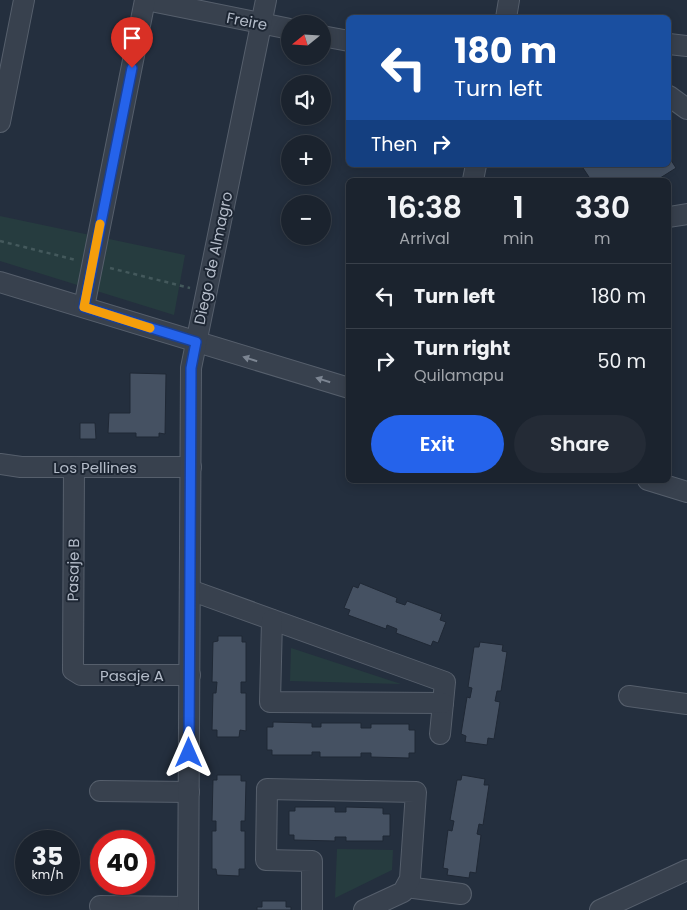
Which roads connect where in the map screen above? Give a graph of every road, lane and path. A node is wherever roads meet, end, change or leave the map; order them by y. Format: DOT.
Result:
graph roads {
  1 [pos="24,0"];
  2 [pos="145,0"];
  3 [pos="266,0"];
  4 [pos="510,0"];
  5 [pos="507,15"];
  6 [pos="261,23"];
  7 [pos="281,27"];
  8 [pos="331,38"];
  9 [pos="346,40"];
  10 [pos="671,44"];
  11 [pos="687,46"];
  12 [pos="671,97"];
  13 [pos="687,108"];
  14 [pos="0,122"];
  15 [pos="687,214"];
  16 [pos="671,217"];
  17 [pos="0,282"];
  18 [pos="84,307"];
  19 [pos="196,342"];
  20 [pos="346,387"];
  21 [pos="0,464"];
  22 [pos="74,467"];
  23 [pos="191,467"];
  24 [pos="658,483"];
  25 [pos="687,492"];
  26 [pos="198,593"];
  27 [pos="272,620"];
  28 [pos="74,672"];
  29 [pos="190,675"];
  30 [pos="629,696"];
  31 [pos="443,703"];
  32 [pos="687,704"];
  33 [pos="440,734"];
  34 [pos="100,791"];
  35 [pos="189,792"];
  36 [pos="687,870"];
  37 [pos="406,887"];
  38 [pos="461,894"];
  39 [pos="100,906"];
  40 [pos="188,909"];
  41 [pos="312,910"];
  42 [pos="364,910"];
  43 [pos="600,910"];
  1 -- 14 [label="street"];
  2 -- 6 [label="street, Freire"];
  2 -- 18 [label="street"];
  3 -- 6 [label="street, Diego de Almagro"];
  4 -- 5 [label="street"];
  6 -- 7 [label="street, Freire"];
  6 -- 19 [label="street, Diego de Almagro"];
  8 -- 9 [label="street"];
  10 -- 11 [label="street"];
  12 -- 13 [label="street"];
  15 -- 16 [label="street"];
  17 -- 18 [label="street"];
  18 -- 19 [label="street"];
  20 -- 19 [label="street, one-way"];
  19 -- 23 [label="street, Diego de Almagro"];
  21 -- 22 [label="street, Los Pellines"];
  22 -- 23 [label="street, Los Pellines"];
  22 -- 28 [label="street, Pasaje B"];
  23 -- 26 [label="street, Diego de Almagro"];
  24 -- 25 [label="street"];
  26 -- 27 [label="street"];
  26 -- 29 [label="street, Diego de Almagro"];
  27 -- 31 [label="street"];
  27 -- 31 [label="street"];
  28 -- 29 [label="street, Pasaje A"];
  29 -- 35 [label="street, Diego de Almagro"];
  30 -- 32 [label="street"];
  31 -- 33 [label="street"];
  34 -- 35 [label="street"];
  35 -- 40 [label="street, Diego de Almagro"];
  36 -- 43 [label="street"];
  37 -- 38 [label="street"];
  37 -- 41 [label="street"];
  37 -- 42 [label="street"];
  39 -- 40 [label="street"];
}
